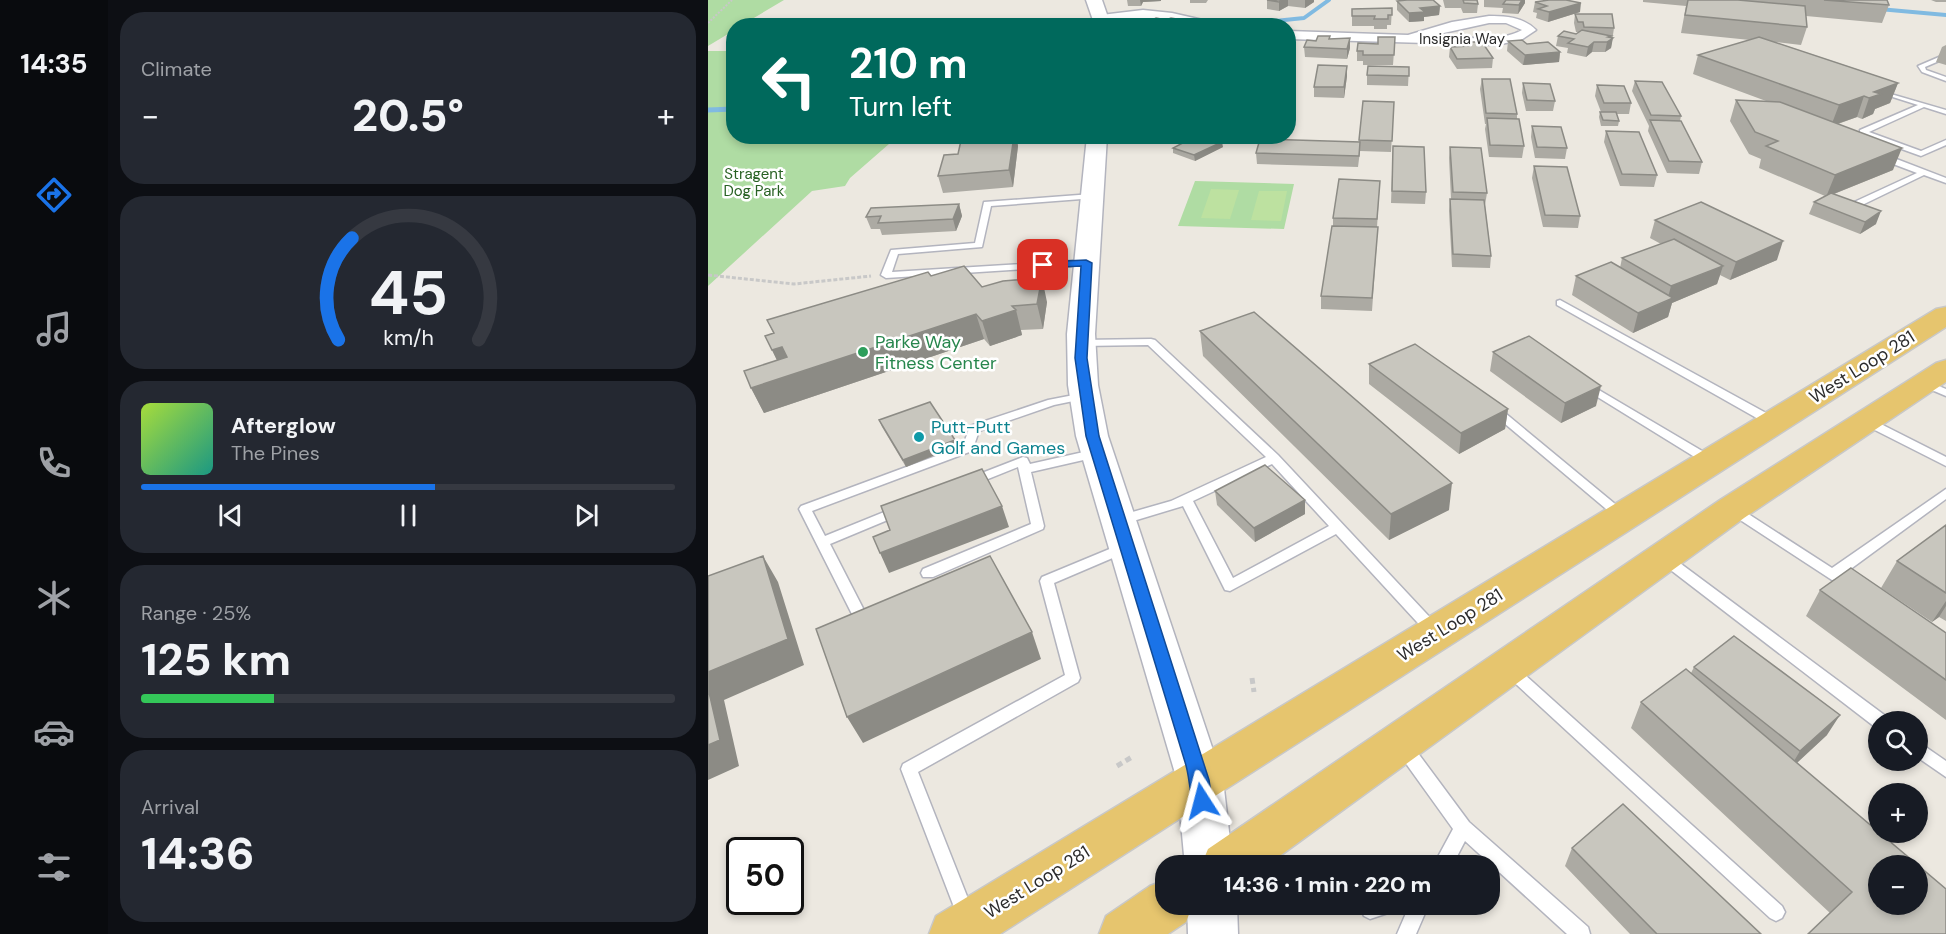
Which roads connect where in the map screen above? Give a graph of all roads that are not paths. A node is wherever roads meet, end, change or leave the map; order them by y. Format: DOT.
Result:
graph roads {
  1 [pos="1094,0"];
  2 [pos="1101,18"];
  3 [pos="1131,18"];
  4 [pos="1182,18"];
  5 [pos="1296,35"];
  6 [pos="1408,39"];
  7 [pos="1946,56"];
  8 [pos="1946,70"];
  9 [pos="1932,75"];
  10 [pos="1946,79"];
  11 [pos="1871,88"];
  12 [pos="1924,105"];
  13 [pos="1946,112"];
  14 [pos="1946,142"];
  15 [pos="1096,144"];
  16 [pos="1877,155"];
  17 [pos="1924,172"];
  18 [pos="1946,181"];
  19 [pos="1092,196"];
  20 [pos="1855,205"];
  21 [pos="1086,263"];
  22 [pos="1560,303"];
  23 [pos="1946,315"];
  24 [pos="1081,343"];
  25 [pos="1573,377"];
  26 [pos="1939,382"];
  27 [pos="1085,396"];
  28 [pos="1488,404"];
  29 [pos="1867,421"];
  30 [pos="1773,422"];
  31 [pos="1098,453"];
  32 [pos="1274,458"];
  33 [pos="1711,462"];
  34 [pos="1946,462"];
  35 [pos="1025,469"];
  36 [pos="959,487"];
  37 [pos="1946,493"];
  38 [pos="1186,500"];
  39 [pos="906,508"];
  40 [pos="1732,509"];
  41 [pos="1623,517"];
  42 [pos="1338,527"];
  43 [pos="1124,533"];
  44 [pos="822,542"];
  45 [pos="1663,558"];
  46 [pos="928,573"];
  47 [pos="862,620"];
  48 [pos="1436,633"];
  49 [pos="1507,667"];
  50 [pos="1868,712"];
  51 [pos="1401,742"];
  52 [pos="1928,756"];
  53 [pos="1946,770"];
  54 [pos="1200,780"];
  55 [pos="1463,828"];
  56 [pos="1208,855"];
  57 [pos="1241,855"];
  58 [pos="1448,855"];
  59 [pos="1776,912"];
  60 [pos="1155,913"];
  61 [pos="1213,915"];
  62 [pos="1415,915"];
  63 [pos="961,929"];
  64 [pos="1124,934"];
  65 [pos="1214,934"];
  66 [pos="1406,934"];
  67 [pos="1581,934"];
  1 -- 2 [label="main road"];
  3 -- 4 [label="street"];
  5 -- 6 [label="street, Insignia Way"];
  6 -- 6 [label="street, Insignia Way"];
  7 -- 9 [label="lane"];
  8 -- 9 [label="lane"];
  9 -- 10 [label="lane"];
  11 -- 12 [label="lane"];
  12 -- 13 [label="lane"];
  12 -- 14 [label="lane"];
  15 -- 19 [label="main road"];
  16 -- 17 [label="lane"];
  17 -- 18 [label="lane"];
  17 -- 20 [label="lane"];
  19 -- 21 [label="main road"];
  19 -- 21 [label="lane"];
  21 -- 24 [label="main road"];
  22 -- 30 [label="lane"];
  23 -- 30 [label="highway, West Loop 281"];
  24 -- 27 [label="main road"];
  24 -- 32 [label="lane"];
  25 -- 33 [label="lane"];
  26 -- 29 [label="highway"];
  27 -- 31 [label="main road"];
  27 -- 44 [label="lane"];
  28 -- 41 [label="lane"];
  29 -- 34 [label="lane"];
  29 -- 40 [label="highway"];
  30 -- 33 [label="highway, West Loop 281"];
  31 -- 35 [label="lane"];
  31 -- 43 [label="main road"];
  32 -- 38 [label="lane"];
  32 -- 42 [label="lane"];
  33 -- 41 [label="highway, West Loop 281"];
  35 -- 36 [label="lane"];
  35 -- 46 [label="lane"];
  37 -- 40 [label="lane"];
  38 -- 42 [label="lane"];
  38 -- 43 [label="lane"];
  39 -- 44 [label="lane"];
  40 -- 45 [label="highway"];
  41 -- 48 [label="highway, West Loop 281"];
  42 -- 48 [label="lane"];
  43 -- 54 [label="main road"];
  43 -- 63 [label="lane"];
  44 -- 47 [label="lane"];
  45 -- 49 [label="highway"];
  45 -- 50 [label="lane"];
  48 -- 54 [label="highway, West Loop 281"];
  49 -- 51 [label="highway"];
  49 -- 59 [label="lane"];
  51 -- 55 [label="lane"];
  51 -- 57 [label="highway"];
  52 -- 53 [label="lane"];
  54 -- 56 [label="main road"];
  54 -- 63 [label="highway, West Loop 281"];
  55 -- 58 [label="lane"];
  55 -- 67 [label="lane"];
  60 -- 64 [label="highway"];
  61 -- 65 [label="main road"];
  62 -- 66 [label="lane"];
}
